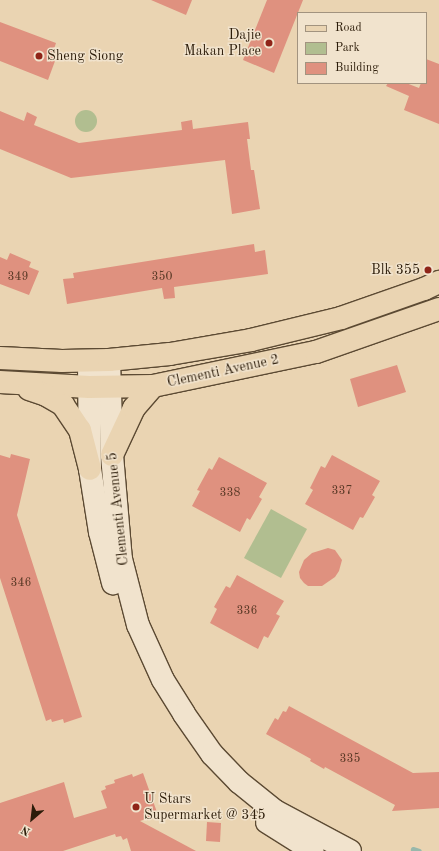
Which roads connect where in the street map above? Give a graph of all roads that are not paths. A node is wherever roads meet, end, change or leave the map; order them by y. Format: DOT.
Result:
graph roads {
  1 [pos="439,282"];
  2 [pos="439,309"];
  3 [pos="215,346"];
  4 [pos="0,358"];
  5 [pos="99,360"];
  6 [pos="221,372"];
  7 [pos="8,383"];
  8 [pos="153,386"];
  9 [pos="99,387"];
  10 [pos="112,455"];
  11 [pos="90,469"];
  12 [pos="313,851"];
  13 [pos="350,851"];
  1 -- 3 [label="main road, Clementi Avenue 2"];
  2 -- 6 [label="main road, Clementi Avenue 2"];
  3 -- 5 [label="main road, Clementi Avenue 2"];
  3 -- 6 [label="main road"];
  4 -- 5 [label="main road, Clementi Avenue 2"];
  5 -- 9 [label="street, Clementi Avenue 5"];
  6 -- 8 [label="main road, Clementi Avenue 2"];
  7 -- 9 [label="main road, Clementi Avenue 2"];
  7 -- 11 [label="main road"];
  8 -- 9 [label="main road, Clementi Avenue 2"];
  8 -- 10 [label="main road"];
  9 -- 10 [label="street, Clementi Avenue 5"];
  9 -- 11 [label="street, Clementi Avenue 5"];
  10 -- 13 [label="street, Clementi Avenue 5"];
  11 -- 12 [label="street, Clementi Avenue 5"];
}
